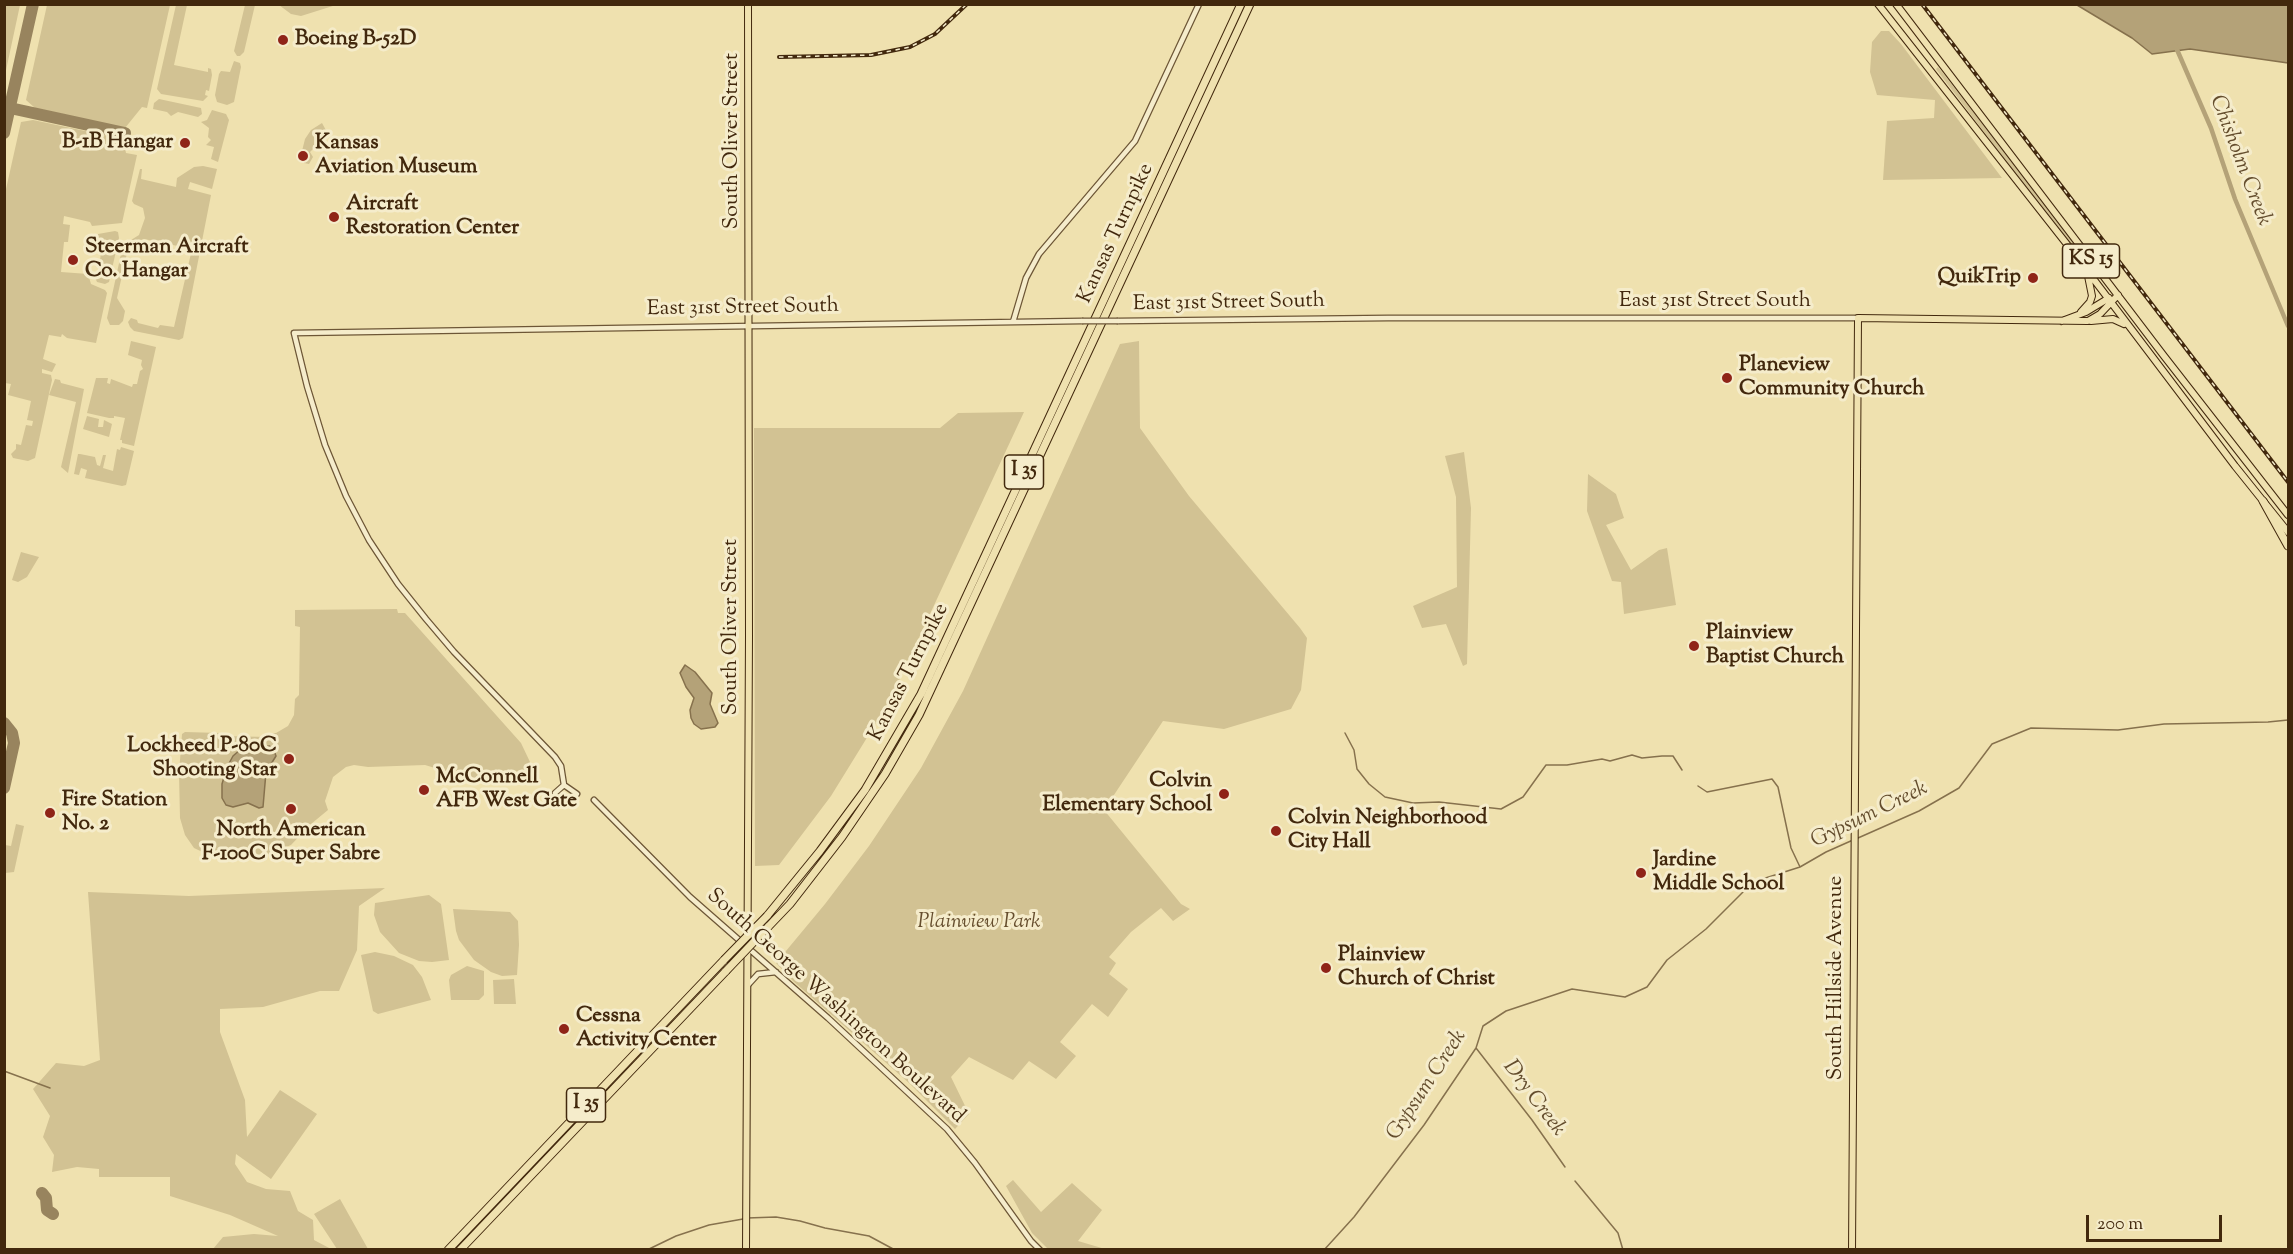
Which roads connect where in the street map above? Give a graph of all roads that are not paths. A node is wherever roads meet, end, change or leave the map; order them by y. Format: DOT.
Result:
graph roads {
  1 [pos="748,4"];
  2 [pos="1199,4"];
  3 [pos="1240,4"];
  4 [pos="1250,4"];
  5 [pos="1878,4"];
  6 [pos="1896,4"];
  7 [pos="2084,267"];
  8 [pos="2118,296"];
  9 [pos="2109,301"];
  10 [pos="2079,314"];
  11 [pos="1858,318"];
  12 [pos="2062,321"];
  13 [pos="2088,321"];
  14 [pos="1013,322"];
  15 [pos="750,326"];
  16 [pos="2131,329"];
  17 [pos="2263,501"];
  18 [pos="2289,515"];
  19 [pos="2289,532"];
  20 [pos="2289,546"];
  21 [pos="564,785"];
  22 [pos="555,793"];
  23 [pos="577,794"];
  24 [pos="594,800"];
  25 [pos="748,947"];
  26 [pos="776,972"];
  27 [pos="748,985"];
  28 [pos="448,1250"];
  29 [pos="460,1250"];
  30 [pos="746,1250"];
  31 [pos="1040,1250"];
  32 [pos="1852,1250"];
  1 -- 15 [label="main road, South Oliver Street"];
  2 -- 14 [label="street"];
  3 -- 28 [label="highway, Kansas Turnpike / I 35, bridge"];
  4 -- 29 [label="highway, Kansas Turnpike / I 35, bridge"];
  5 -- 7 [label="main road, KS 15"];
  6 -- 8 [label="main road, KS 15"];
  7 -- 9 [label="main road, KS 15"];
  7 -- 10 [label="main road"];
  8 -- 9 [label="main road"];
  8 -- 18 [label="main road, KS 15"];
  9 -- 10 [label="main road"];
  9 -- 13 [label="main road"];
  9 -- 16 [label="main road, KS 15"];
  10 -- 12 [label="main road"];
  11 -- 12 [label="main road, East 31st Street South"];
  11 -- 14 [label="street, East 31st Street South, bridge"];
  11 -- 32 [label="main road, South Hillside Avenue"];
  12 -- 13 [label="main road, East 31st Street South"];
  13 -- 16 [label="main road, East 31st Street South"];
  14 -- 15 [label="street, East 31st Street South"];
  15 -- 21 [label="street, East 31st Street South"];
  15 -- 25 [label="main road, South Oliver Street"];
  16 -- 17 [label="main road, KS 15"];
  17 -- 19 [label="main road"];
  17 -- 20 [label="highway"];
  21 -- 22 [label="street"];
  21 -- 23 [label="street"];
  24 -- 25 [label="street, South George Washington Boulevard"];
  25 -- 26 [label="street, South George Washington Boulevard"];
  25 -- 27 [label="main road, South Oliver Street"];
  26 -- 27 [label="street"];
  26 -- 31 [label="street, South George Washington Boulevard"];
  27 -- 30 [label="main road, South Oliver Street"];
}
